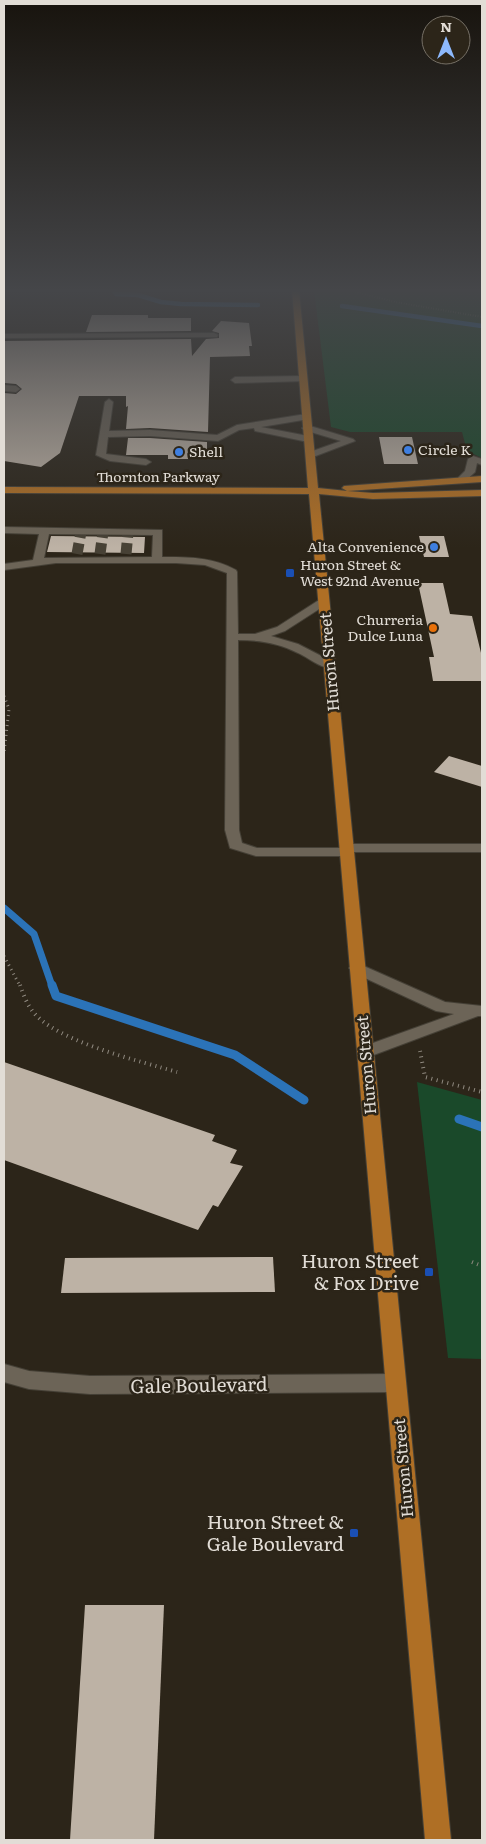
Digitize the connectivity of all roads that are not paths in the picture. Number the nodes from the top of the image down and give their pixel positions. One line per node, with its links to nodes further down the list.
1 (303, 379): 2 (street); 6 (main road, Huron Street)
2 (235, 380)
3 (4, 388): 4 (street)
4 (16, 389)
5 (110, 402): 9 (street)
6 (306, 417): 7 (street); 8 (main road, Huron Street)
7 (237, 428): 9 (street); 10 (street)
8 (307, 428): 10 (main road, Huron Street); 11 (street)
9 (104, 434): 12 (street)
10 (308, 439): 11 (main road, Huron Street)
11 (310, 455): 17 (main road, Huron Street)
12 (146, 462)
13 (482, 462): 15 (street)
14 (482, 479): 15 (main road, Thornton Parkway)
15 (460, 480): 17 (main road, Thornton Parkway)
16 (4, 490): 17 (main road, Thornton Parkway)
17 (313, 491): 18 (main road, Thornton Parkway); 24 (main road, Huron Street)
18 (482, 493)
19 (4, 530): 20 (street)
20 (45, 530): 21 (street); 22 (street)
21 (157, 560): 22 (street); 26 (street)
22 (38, 563): 23 (street)
23 (4, 567)
24 (323, 602): 25 (street); 27 (main road, Huron Street)
25 (259, 636): 26 (street); 27 (street)
26 (232, 637): 29 (street)
27 (329, 665): 29 (main road, Huron Street)
28 (482, 848): 29 (street)
29 (346, 850): 30 (main road, Huron Street)
30 (357, 968): 31 (street); 32 (main road, Huron Street)
31 (479, 1011): 32 (street)
32 (365, 1052): 34 (main road, Huron Street)
33 (4, 1373): 34 (street, Gale Boulevard)
34 (396, 1383): 35 (main road, Huron Street)
35 (438, 1840)

